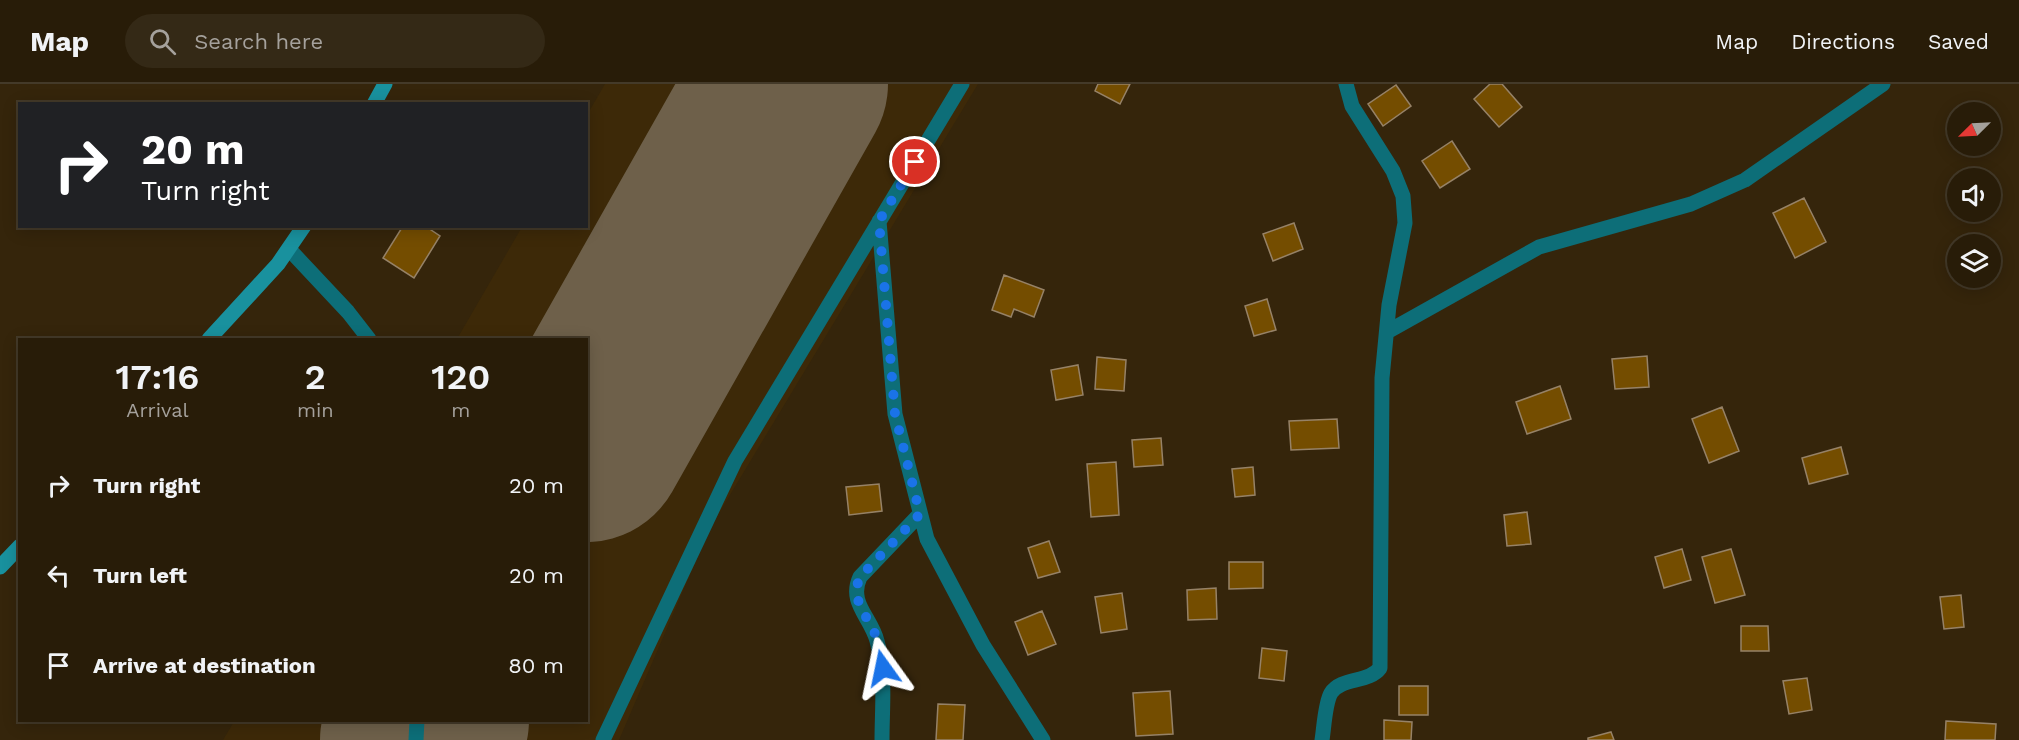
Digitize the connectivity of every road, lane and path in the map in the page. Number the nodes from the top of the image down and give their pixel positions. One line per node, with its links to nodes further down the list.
1 (385, 84): 5 (street)
2 (962, 84): 6 (street)
3 (1346, 84): 9 (street)
4 (1883, 84): 9 (street)
5 (375, 102)
6 (879, 221): 12 (street); 17 (street)
7 (303, 228): 8 (street)
8 (289, 249): 10 (street); 11 (street)
9 (1387, 332): 20 (street)
10 (210, 338)
11 (368, 338)
12 (920, 514): 18 (street); 19 (street)
13 (18, 548): 14 (street)
14 (0, 567)
15 (417, 722): 16 (street)
16 (416, 740)
17 (603, 740)
18 (882, 740)
19 (1042, 740)
20 (1322, 740)

